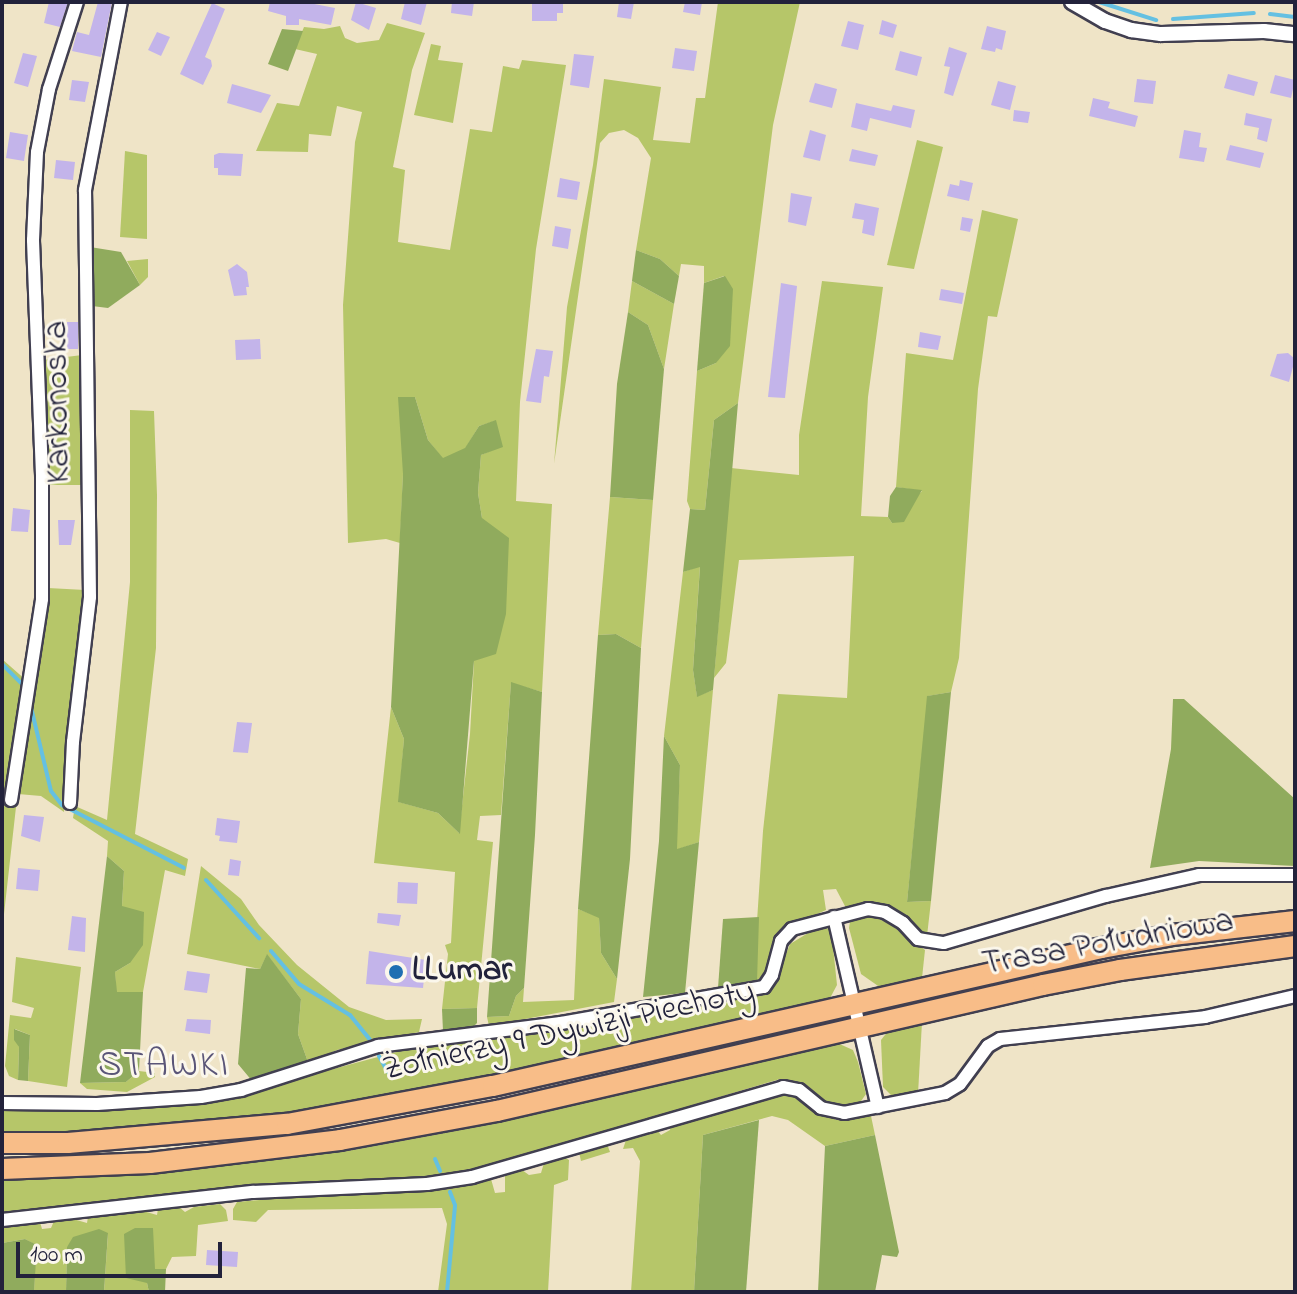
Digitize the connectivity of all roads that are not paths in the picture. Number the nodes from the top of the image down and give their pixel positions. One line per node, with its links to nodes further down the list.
1 (77, 2): 5 (street, Karkonoska)
2 (121, 2): 6 (street, Karkonoska)
3 (1072, 2): 4 (street)
4 (1295, 34)
5 (11, 800)
6 (70, 803)
7 (1295, 875): 8 (street)
8 (834, 917): 13 (street); 16 (street)
9 (1295, 921): 10 (highway, Trasa Południowa)
10 (1144, 940): 13 (highway, Żołnierzy 9 Dywizji Piechoty)
11 (1295, 946): 14 (highway, Trasa Południowa)
12 (1295, 996): 17 (street)
13 (855, 1002): 15 (street); 18 (highway, Żołnierzy 9 Dywizji Piechoty)
14 (933, 1008): 15 (highway, Żołnierzy 9 Dywizji Piechoty)
15 (862, 1025): 17 (street); 19 (highway, Żołnierzy 9 Dywizji Piechoty)
16 (2, 1103)
17 (878, 1107): 20 (street)
18 (2, 1143)
19 (2, 1169)
20 (2, 1220)

